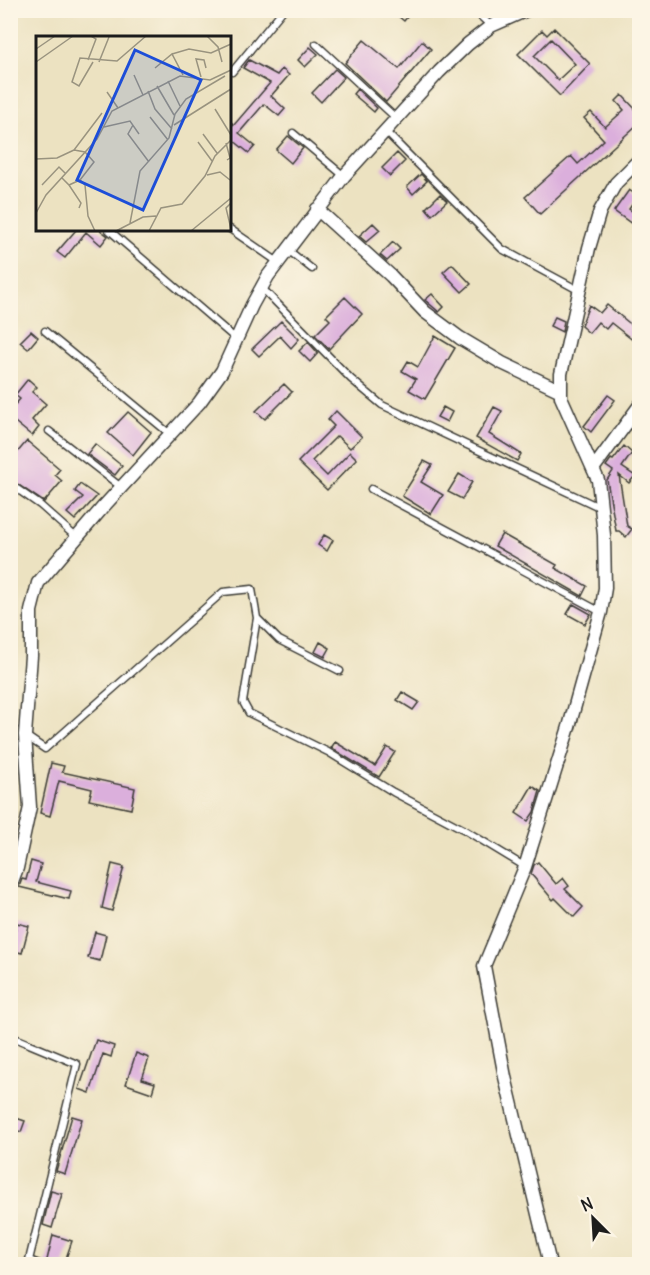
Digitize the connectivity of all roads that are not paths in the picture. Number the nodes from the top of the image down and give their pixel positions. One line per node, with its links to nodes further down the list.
1 (283, 10): 6 (lane)
2 (474, 10): 4 (lane)
3 (527, 10): 4 (street)
4 (491, 26): 7 (street)
5 (316, 44): 7 (lane)
6 (232, 72)
7 (398, 119): 8 (street)
8 (386, 132): 11 (street); 19 (lane)
9 (293, 133): 11 (lane)
10 (639, 159): 19 (street)
11 (344, 176): 12 (street)
12 (317, 209): 15 (street); 22 (street)
13 (231, 230): 16 (lane)
14 (110, 231): 21 (lane)
15 (288, 250): 16 (street); 17 (lane)
16 (278, 262): 18 (street)
17 (312, 270)
18 (262, 287): 21 (street); 30 (lane)
19 (581, 292): 22 (street)
20 (45, 331): 25 (lane)
21 (237, 340): 25 (street)
22 (561, 391): 26 (street)
23 (639, 405): 26 (street)
24 (49, 431): 28 (lane)
25 (170, 434): 28 (street)
26 (593, 470): 30 (street)
27 (10, 484): 31 (lane)
28 (122, 488): 31 (street)
29 (371, 489): 32 (lane)
30 (601, 508): 32 (street)
31 (76, 538): 35 (street)
32 (601, 612): 36 (street)
33 (257, 618): 34 (lane); 35 (lane); 36 (lane)
34 (340, 671)
35 (25, 735): 37 (street)
36 (525, 867): 41 (street)
37 (10, 887)
38 (10, 1036): 39 (lane)
39 (28, 1262): 40 (lane)
40 (39, 1264)
41 (550, 1264)

